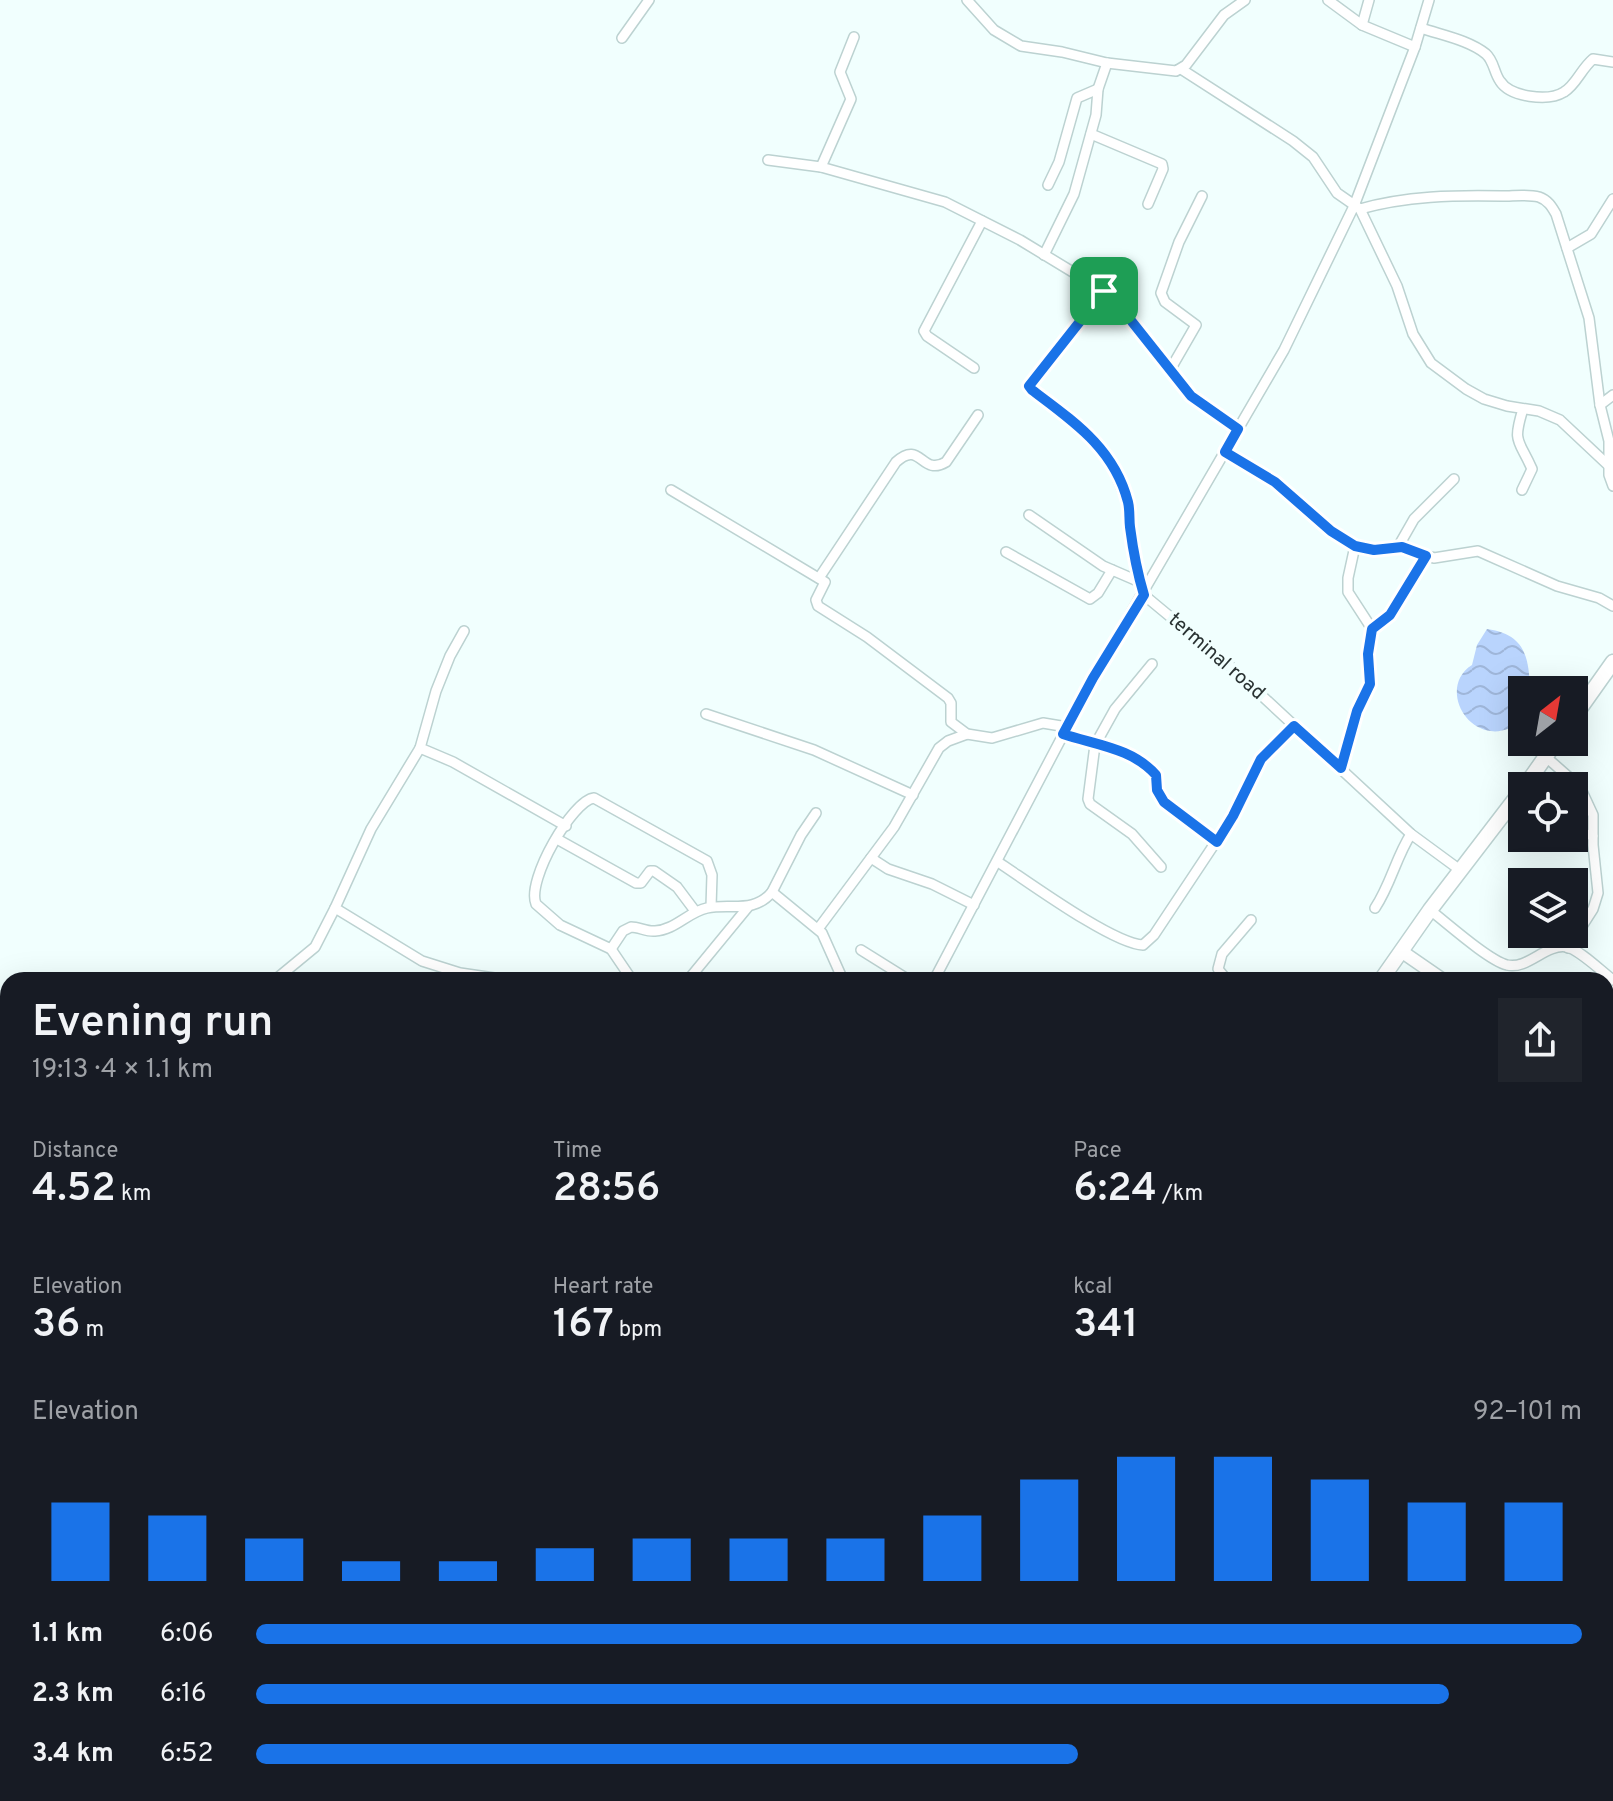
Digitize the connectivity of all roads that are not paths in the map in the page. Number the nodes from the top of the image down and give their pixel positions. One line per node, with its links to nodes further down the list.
1 (649, 0): 10 (street)
2 (967, 0): 13 (street)
3 (1245, 0): 14 (street)
4 (1328, 0): 7 (street)
5 (1369, 0): 7 (street)
6 (1429, 0): 8 (street)
7 (1362, 25): 11 (street)
8 (1421, 28): 11 (street); 12 (street)
9 (854, 37): 18 (street)
10 (622, 38)
11 (1415, 47): 23 (street)
12 (1613, 62)
13 (1107, 63): 14 (street); 15 (street)
14 (1181, 69): 23 (street)
15 (1098, 89): 16 (street); 19 (street)
16 (1091, 134): 22 (street); 26 (street)
17 (768, 160): 18 (street)
18 (821, 167): 24 (street)
19 (1048, 185)
20 (1202, 196): 29 (street)
21 (1613, 199): 25 (street)
22 (1148, 204)
23 (1357, 207): 25 (street); 32 (street); 34 (street)
24 (982, 221): 26 (street); 28 (street)
25 (1567, 248): 31 (street)
26 (1044, 255): 27 (street)
27 (1104, 291): 29 (street); 48 (street)
28 (974, 368)
29 (1170, 370): 34 (street)
30 (1613, 395): 31 (street)
31 (1600, 405): 36 (street)
32 (1523, 409): 36 (street); 40 (street)
33 (978, 415): 47 (street)
34 (1238, 429): 35 (street)
35 (1225, 452): 42 (street); 49 (street)
36 (1609, 466): 38 (street)
37 (1454, 479): 43 (street)
38 (1613, 486)
39 (671, 490): 47 (street)
40 (1522, 490)
41 (1029, 515): 46 (street)
42 (1355, 546): 43 (street); 51 (street)
43 (1398, 547): 45 (street)
44 (1006, 552): 46 (street)
45 (1426, 556): 50 (street); 51 (street)
46 (1112, 570): 48 (street)
47 (819, 578): 59 (street)
48 (1140, 582): 49 (street)
49 (1144, 595): 57 (street, terminal road); 58 (street)
50 (1613, 606)
51 (1372, 629): 63 (street)
52 (464, 631): 61 (street)
53 (1152, 664): 60 (street)
54 (1611, 668): 55 (main road)
55 (1588, 698)
56 (706, 714): 65 (street)
57 (1294, 726): 63 (street, terminal road); 73 (street)
58 (1065, 731): 59 (street); 60 (street); 75 (street)
59 (967, 734): 65 (street)
60 (1095, 745): 73 (street); 76 (street)
61 (420, 748): 68 (street); 82 (street)
62 (1546, 757): 64 (main road); 71 (street)
63 (1341, 768): 69 (street, terminal road)
64 (1536, 772)
65 (913, 795): 74 (street)
66 (1508, 811): 77 (main road)
67 (816, 813): 78 (street)
68 (566, 826): 72 (street); 80 (street)
69 (1411, 834): 77 (street, terminal road); 83 (street)
70 (1588, 834): 71 (street)
71 (1593, 836): 86 (street)
72 (557, 839): 85 (street); 91 (street)
73 (1217, 842): 75 (street)
74 (871, 858): 79 (street); 88 (street)
75 (998, 862): 79 (street)
76 (1161, 867)
77 (1460, 870): 84 (main road)
78 (772, 892): 81 (street); 88 (street)
79 (974, 905): 100 (street)
80 (711, 907): 81 (street); 85 (street)
81 (748, 907): 97 (street)
82 (335, 908): 94 (street); 95 (street)
83 (1375, 908)
84 (1430, 910): 89 (street); 93 (main road)
85 (695, 911): 91 (street)
86 (1588, 917)
87 (1251, 920): 101 (street)
88 (818, 929): 98 (street)
89 (1557, 948)
90 (1568, 948): 104 (street)
91 (611, 949): 96 (street)
92 (861, 950): 99 (street)
93 (1401, 951): 102 (main road); 103 (street)
94 (285, 972)
95 (457, 972)
96 (627, 972)
97 (695, 972)
98 (839, 972)
99 (896, 972)
100 (938, 972)
101 (1220, 972)
102 (1387, 972)
103 (1431, 972)
104 (1602, 972)

